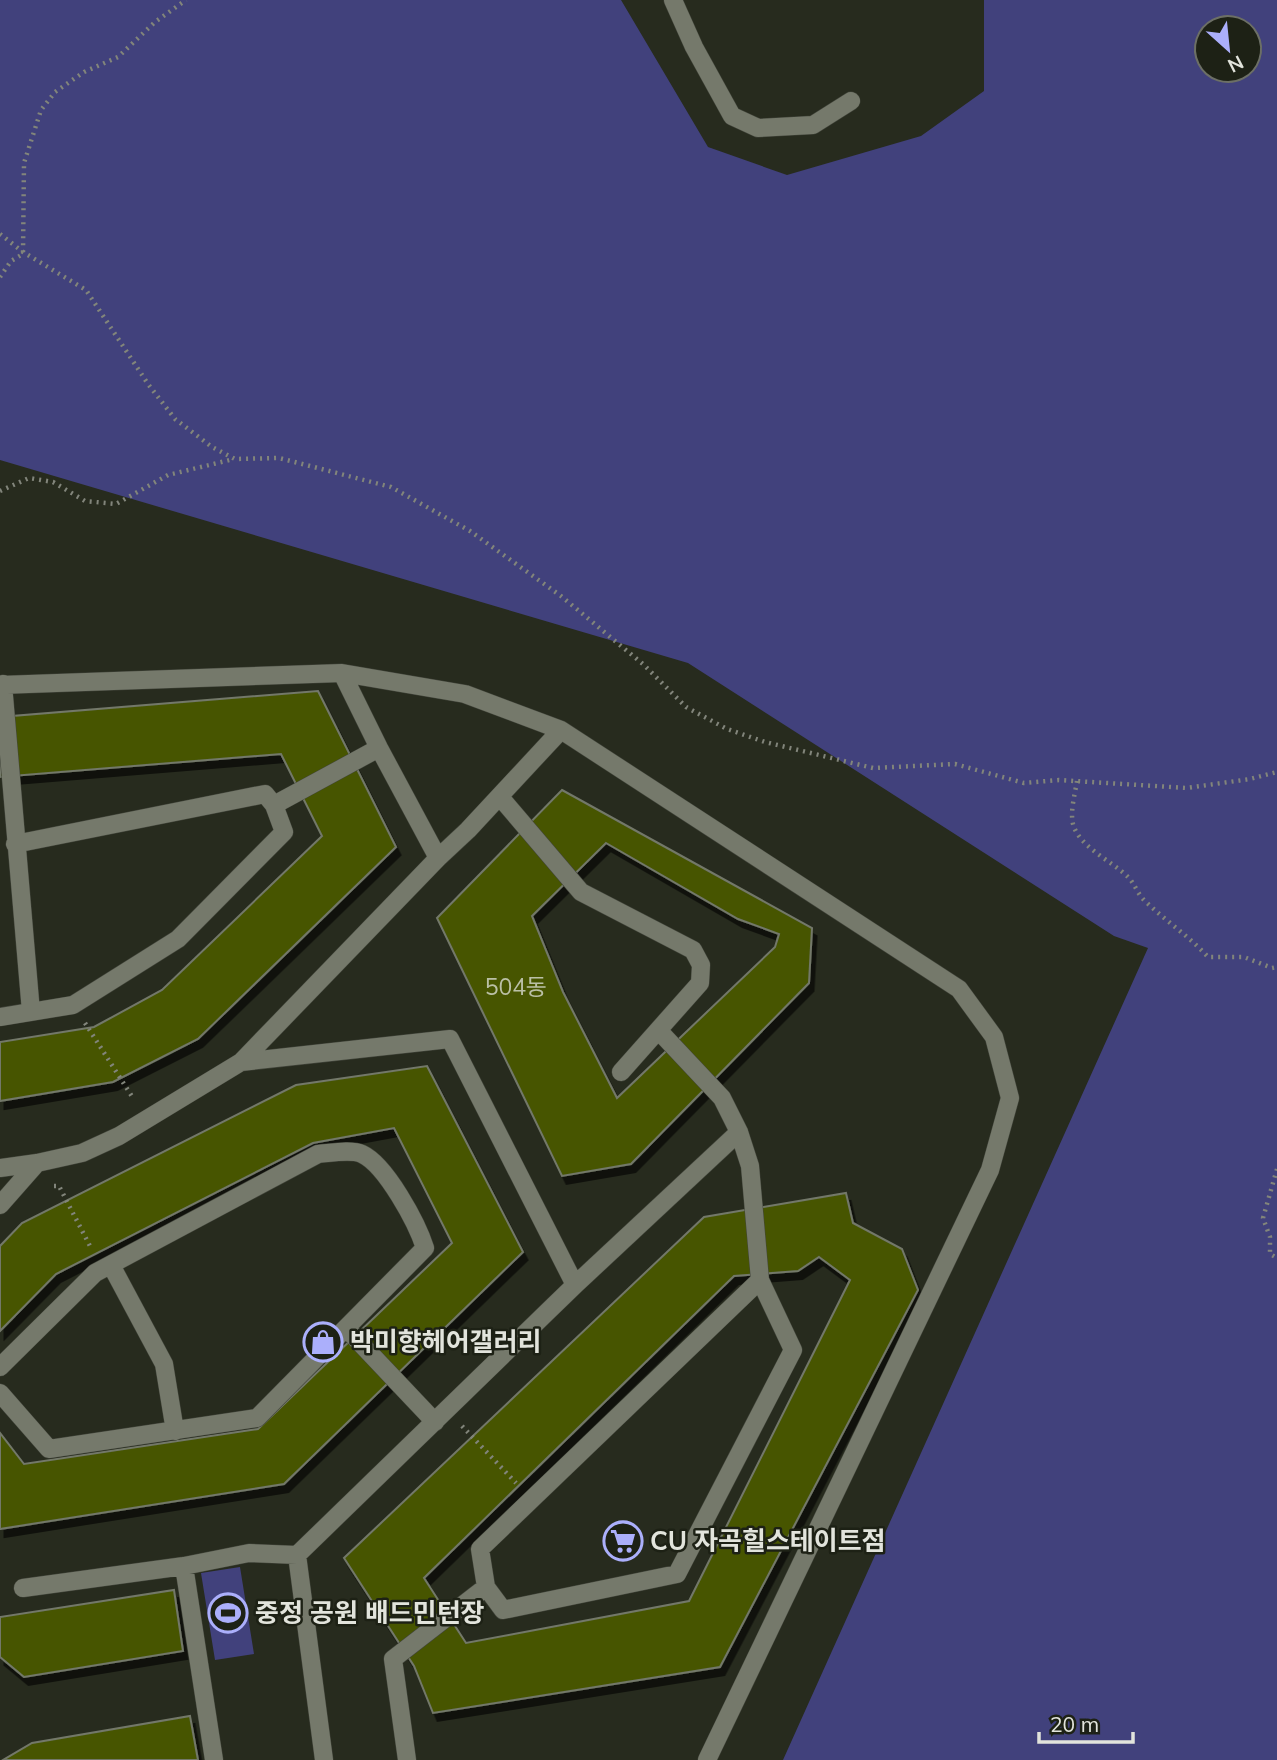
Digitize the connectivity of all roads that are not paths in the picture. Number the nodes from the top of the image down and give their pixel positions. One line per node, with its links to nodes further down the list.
1 (673, 0): 2 (lane)
2 (852, 101)
3 (342, 673): 4 (lane); 5 (lane); 6 (lane)
4 (1, 685): 9 (lane)
5 (561, 730): 7 (lane); 35 (lane)
6 (379, 748): 8 (lane); 10 (lane)
7 (500, 797): 10 (lane); 13 (lane)
8 (274, 805): 9 (lane); 11 (lane)
9 (15, 844): 11 (lane)
10 (438, 858): 14 (lane)
11 (31, 1012): 12 (lane)
12 (0, 1017)
13 (659, 1031): 15 (lane); 16 (lane)
14 (241, 1062): 17 (lane); 22 (lane)
15 (621, 1072)
16 (739, 1132): 21 (lane); 22 (lane)
17 (37, 1163): 18 (lane); 19 (lane)
18 (0, 1168)
19 (0, 1205)
20 (111, 1265): 23 (lane); 24 (lane); 27 (lane)
21 (760, 1280): 30 (lane); 30 (lane)
22 (575, 1285): 26 (lane)
23 (348, 1329): 26 (lane); 27 (lane)
24 (0, 1367)
25 (0, 1393): 27 (lane)
26 (435, 1422): 28 (lane)
27 (175, 1431)
28 (298, 1555): 29 (lane); 33 (lane)
29 (184, 1566): 31 (lane); 32 (lane)
30 (486, 1587): 34 (lane)
31 (23, 1588)
32 (214, 1760)
33 (324, 1760)
34 (407, 1760)
35 (707, 1760)

